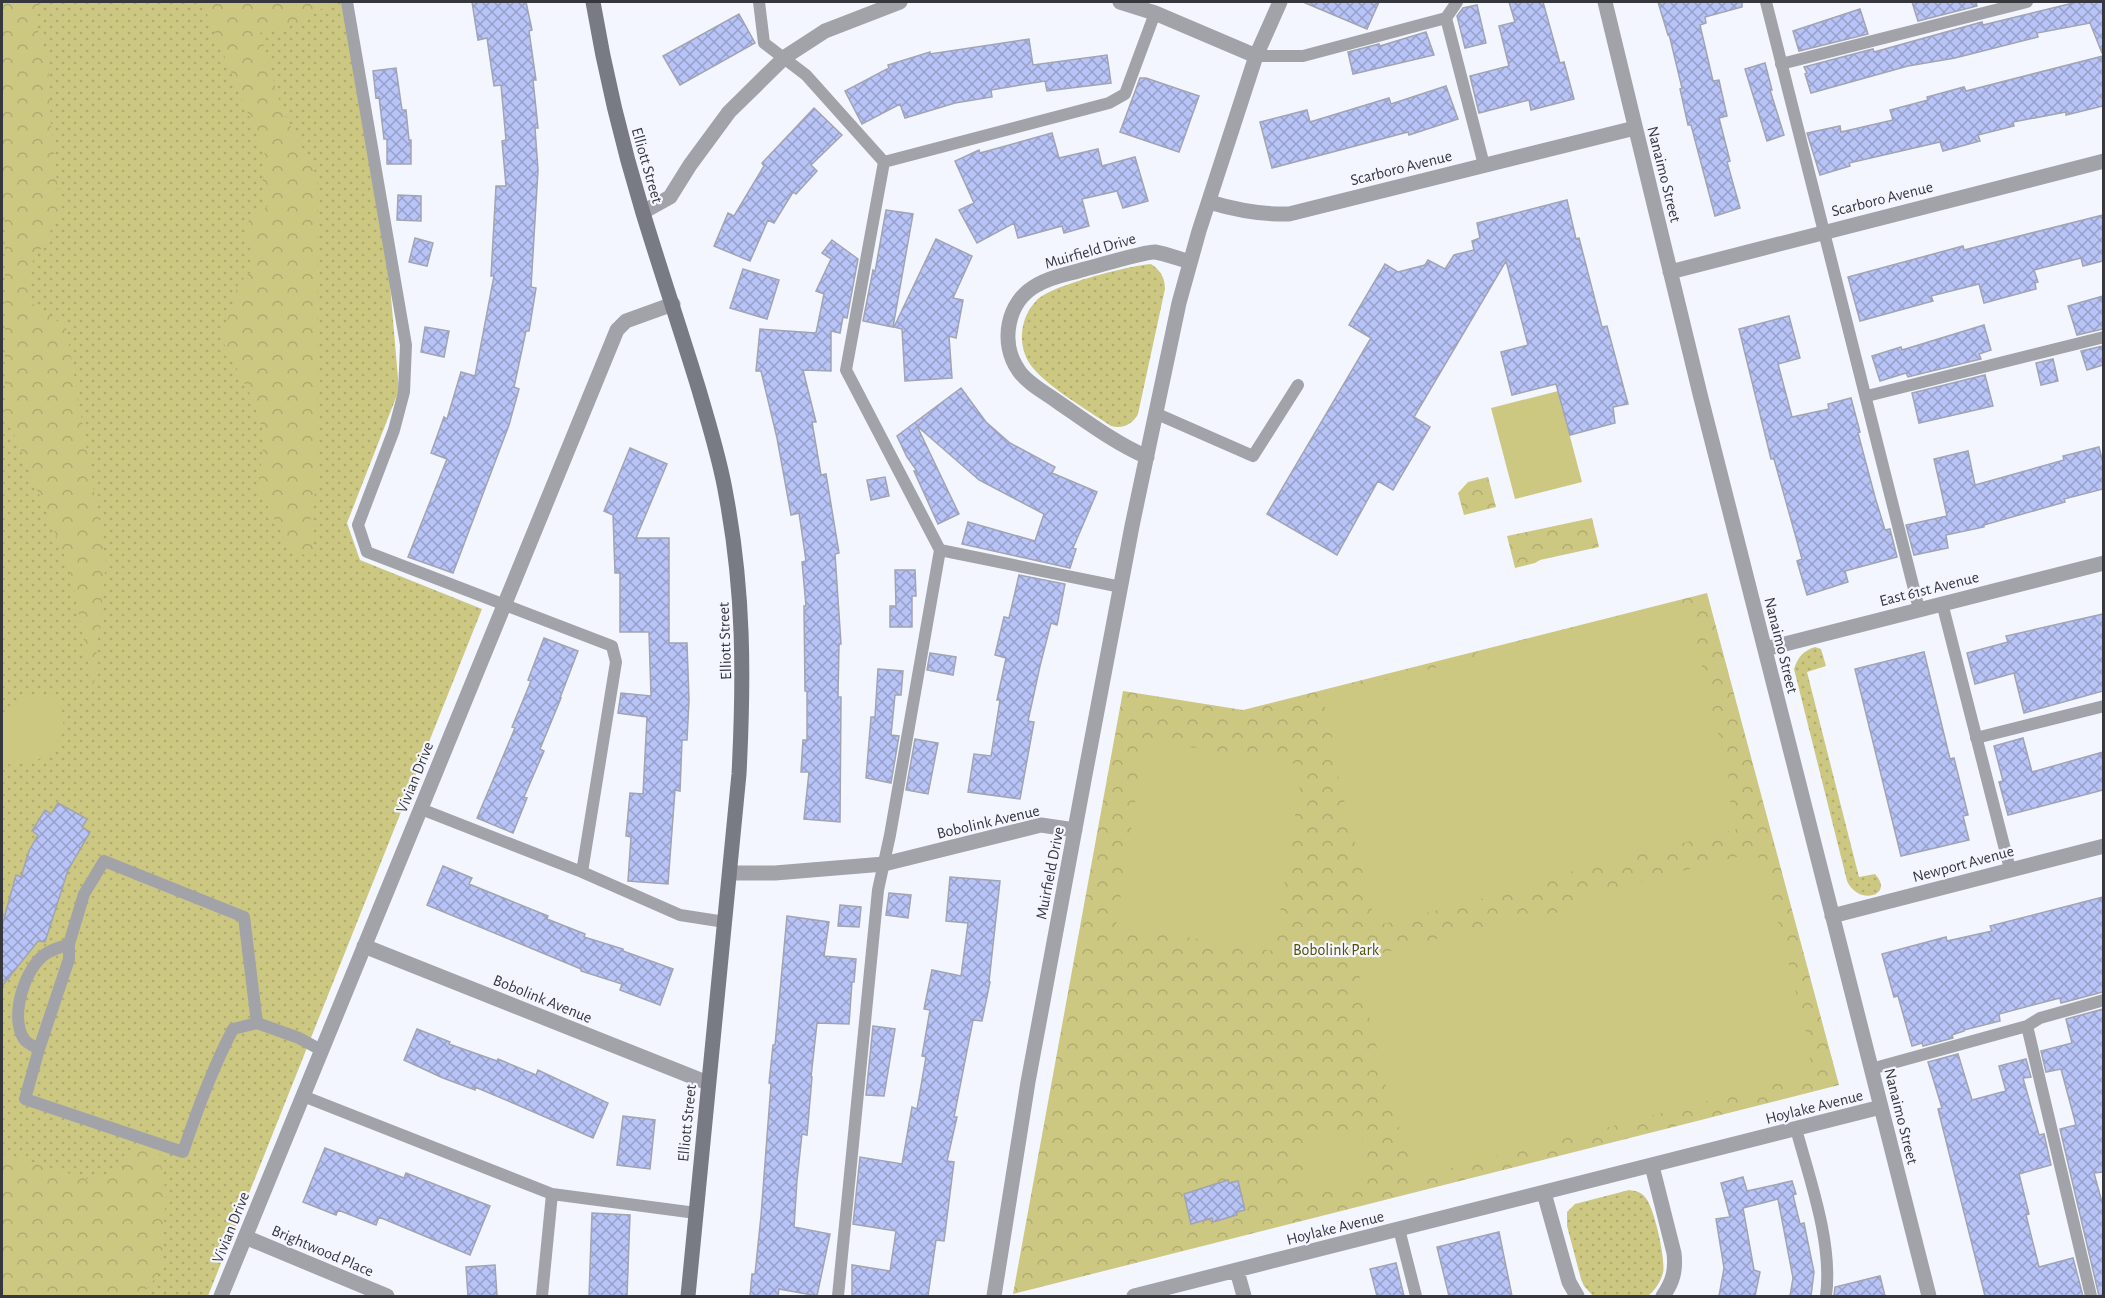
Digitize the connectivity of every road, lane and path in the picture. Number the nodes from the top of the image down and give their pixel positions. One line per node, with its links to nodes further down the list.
1 (347, 2): 35 (lane)
2 (593, 2): 21 (street, Elliott Street)
3 (759, 2): 14 (lane)
4 (900, 2): 14 (street)
5 (1120, 2): 11 (street)
6 (1280, 2): 13 (street, Muirfield Drive)
7 (1457, 2): 12 (lane)
8 (1605, 2): 16 (street, Nanaimo Street)
9 (1766, 2): 15 (lane)
10 (2027, 2): 15 (lane)
11 (1155, 13): 13 (street); 18 (lane)
12 (1446, 18): 13 (lane); 19 (lane)
13 (1256, 56): 20 (street, Muirfield Drive)
14 (785, 57): 18 (lane); 21 (street)
15 (1781, 64): 22 (lane)
16 (1635, 128): 19 (street, Scarboro Avenue); 24 (street, Nanaimo Street)
17 (2103, 161): 22 (street, Scarboro Avenue)
18 (884, 162): 31 (lane)
19 (1484, 165): 20 (street, Scarboro Avenue)
20 (1209, 202): 23 (street, Muirfield Drive)
21 (643, 212): 25 (street, Elliott Street)
22 (1824, 231): 24 (street, Scarboro Avenue); 28 (lane)
23 (1190, 262): 29 (street, Muirfield Drive); 30 (street, Muirfield Drive)
24 (1670, 272): 37 (street, Nanaimo Street)
25 (673, 304): 35 (street, Vivian Drive); 46 (street, Elliott Street)
26 (2103, 337): 28 (lane)
27 (1298, 385): 29 (lane)
28 (1867, 396): 36 (lane)
29 (1155, 413): 30 (street, Muirfield Drive)
30 (1147, 457): 33 (street, Muirfield Drive)
31 (940, 550): 33 (lane); 43 (lane)
32 (2103, 563): 34 (street, East 61st Avenue)
33 (1121, 586): 41 (street, Muirfield Drive)
34 (1942, 603): 36 (street, East 61st Avenue); 39 (lane)
35 (503, 606): 40 (street, Vivian Drive); 45 (lane)
36 (1919, 609): 37 (street, East 61st Avenue)
37 (1765, 649): 47 (street, Nanaimo Street)
38 (2103, 706): 39 (lane)
39 (1976, 738): 44 (lane)
40 (422, 809): 45 (lane); 50 (street, Vivian Drive)
41 (1075, 830): 43 (street, Bobolink Avenue); 73 (street, Muirfield Drive)
42 (2103, 846): 44 (street, Newport Avenue)
43 (884, 864): 46 (street, Bobolink Avenue); 72 (lane)
44 (2010, 868): 47 (street, Newport Avenue)
45 (582, 872): 48 (lane)
46 (730, 873): 48 (street, Elliott Street)
47 (1832, 916): 56 (street, Nanaimo Street)
48 (725, 922): 57 (street, Elliott Street)
49 (69, 944): 52 (lane); 54 (lane); 54 (lane)
50 (364, 946): 55 (street, Vivian Drive); 57 (street, Bobolink Avenue)
51 (2103, 1000): 53 (lane)
52 (257, 1023): 54 (lane); 55 (lane)
53 (2026, 1026): 56 (lane); 81 (lane)
54 (39, 1049)
55 (321, 1050): 58 (street, Vivian Drive)
56 (1871, 1069): 59 (street, Nanaimo Street)
57 (708, 1083): 64 (street, Elliott Street)
58 (303, 1096): 63 (lane); 66 (street, Vivian Drive)
59 (1881, 1107): 60 (street, Hoylake Avenue); 80 (street, Nanaimo Street)
60 (1796, 1129): 61 (street, Hoylake Avenue); 79 (lane)
61 (1652, 1166): 62 (street, Hoylake Avenue); 78 (street)
62 (1544, 1193): 65 (street, Hoylake Avenue); 77 (street)
63 (552, 1194): 64 (lane); 70 (lane)
64 (696, 1213): 71 (street, Elliott Street)
65 (1400, 1229): 67 (street, Hoylake Avenue); 76 (lane)
66 (245, 1237): 68 (street, Vivian Drive); 69 (street, Brightwood Place)
67 (1237, 1271): 74 (street, Hoylake Avenue); 75 (street)
68 (221, 1296)
69 (387, 1296)
70 (542, 1296)
71 (688, 1296)
72 (838, 1296)
73 (994, 1296)
74 (1134, 1296)
75 (1244, 1296)
76 (1416, 1296)
77 (1577, 1296)
78 (1663, 1296)
79 (1826, 1296)
80 (1929, 1296)
81 (2091, 1296)

